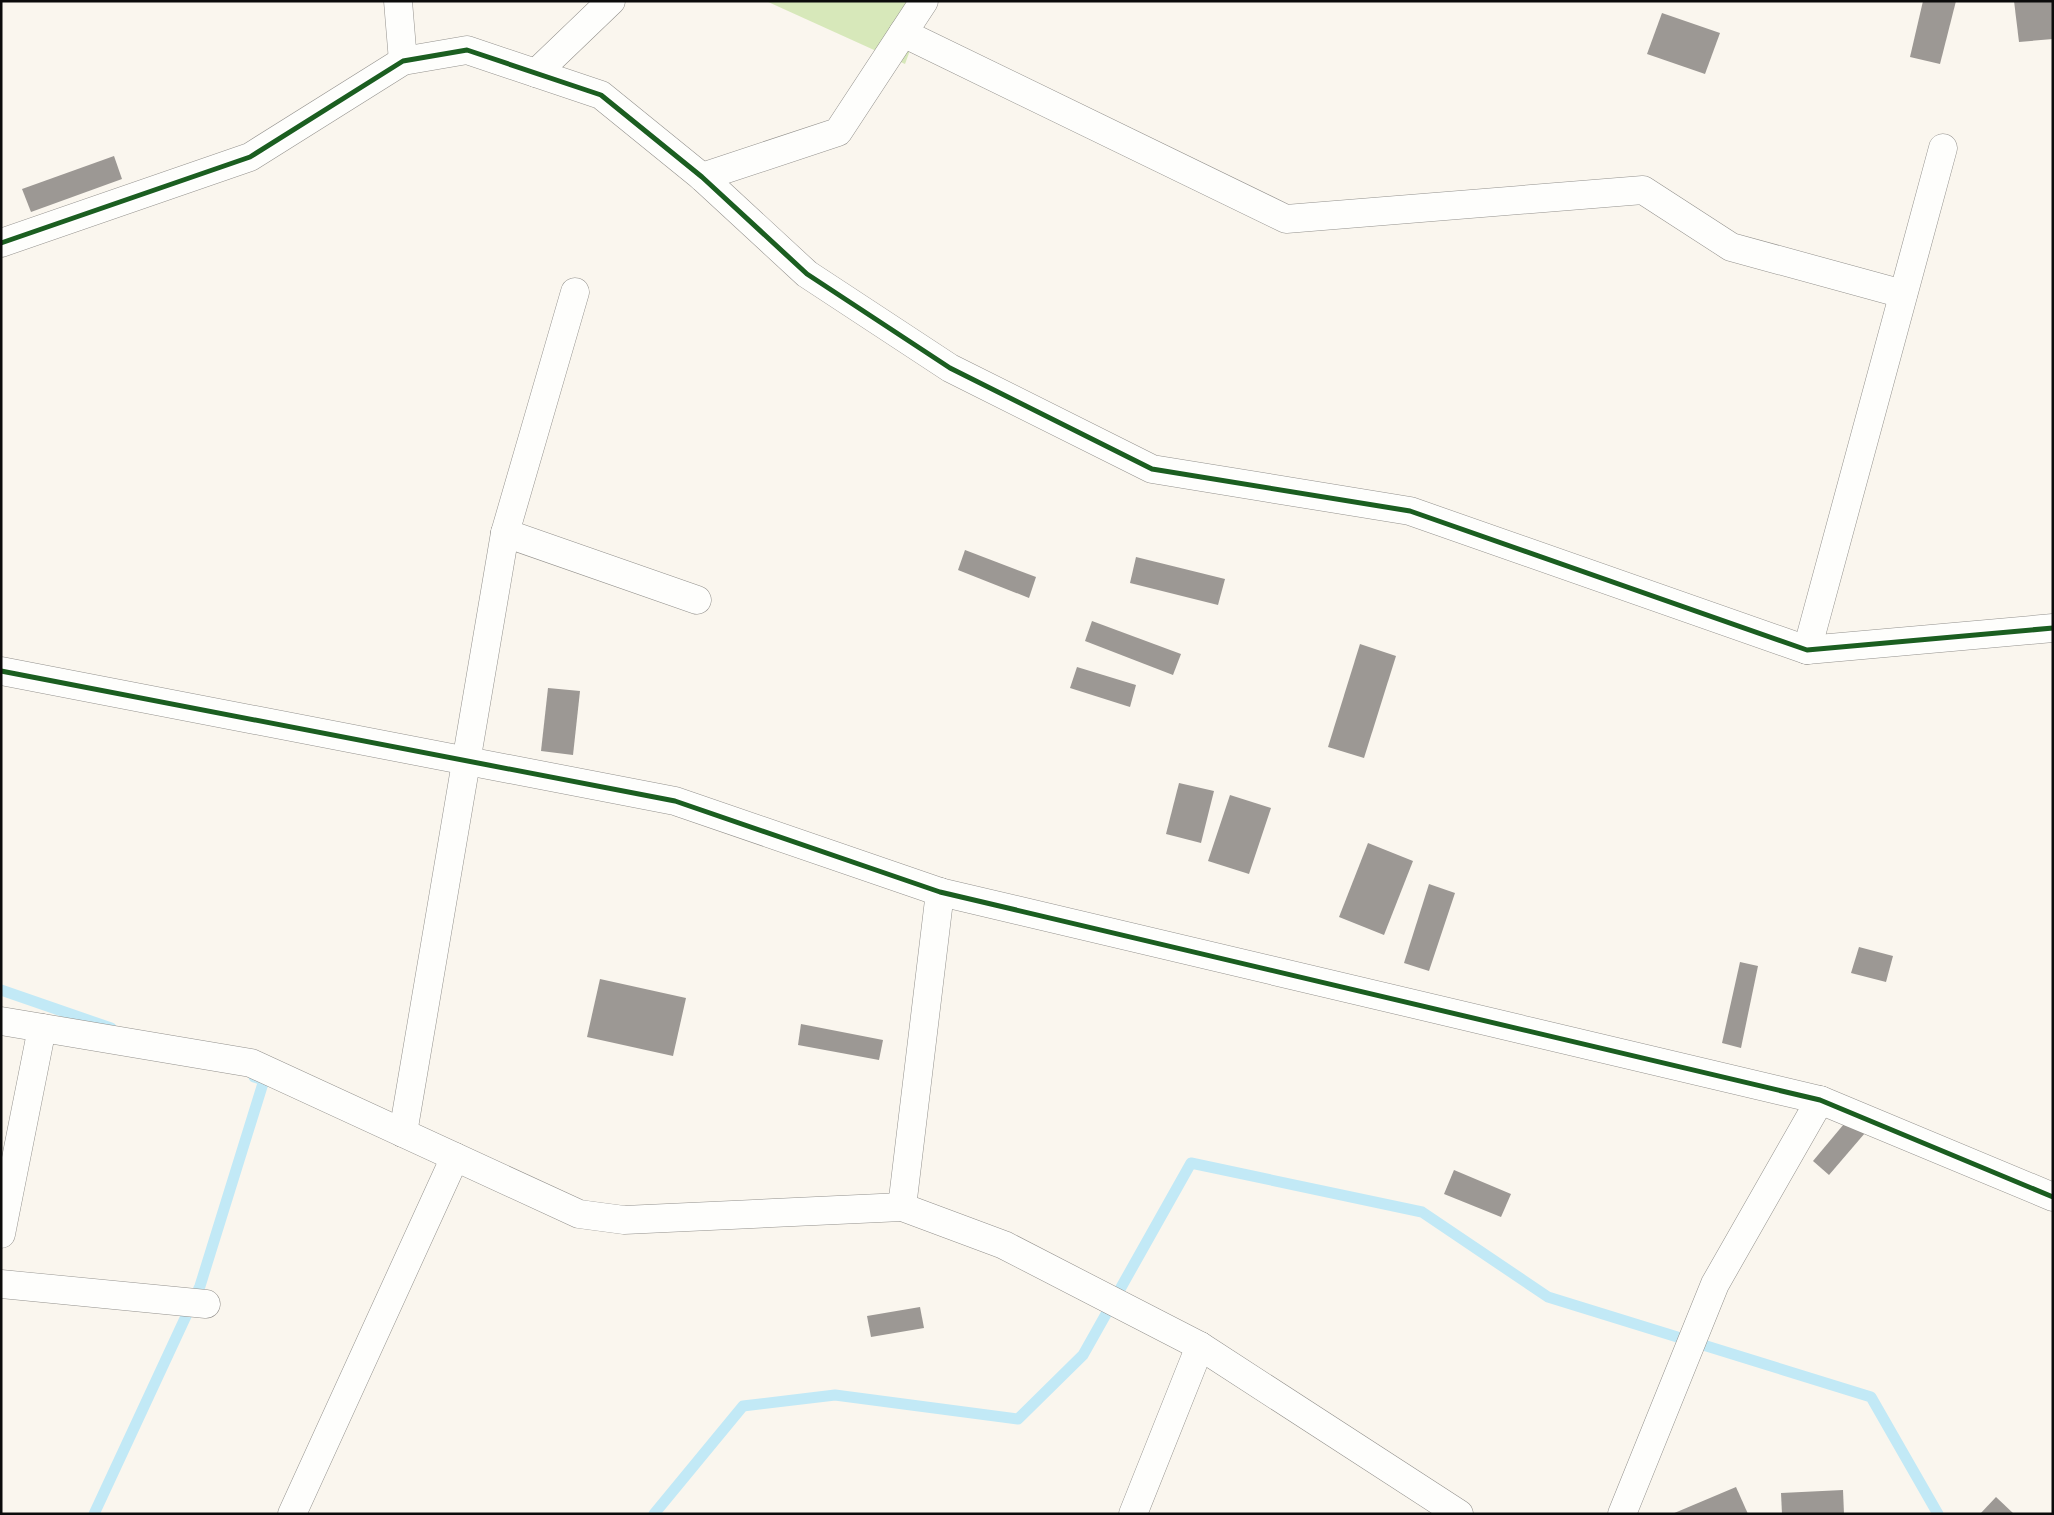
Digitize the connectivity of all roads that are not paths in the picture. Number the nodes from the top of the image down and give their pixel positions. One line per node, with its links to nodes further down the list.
1 (398, 1): 5 (street)
2 (611, 1): 6 (street)
3 (924, 1): 4 (street)
4 (903, 33): 8 (street); 11 (street)
5 (403, 61): 6 (street); 9 (street)
6 (536, 73): 8 (street)
7 (1943, 148): 11 (street)
8 (702, 177): 15 (street)
9 (1, 243)
10 (575, 292): 12 (street)
11 (1903, 294): 15 (street)
12 (505, 533): 13 (street); 17 (street)
13 (697, 600)
14 (2053, 628): 15 (street)
15 (1807, 650)
16 (1, 671): 17 (street)
17 (466, 760): 18 (street); 22 (street)
18 (940, 892): 21 (street); 25 (street)
19 (1, 1021): 20 (street)
20 (42, 1028): 22 (street); 26 (street)
21 (1820, 1100): 24 (street); 34 (street)
22 (403, 1133): 23 (street)
23 (455, 1157): 25 (street); 31 (street)
24 (2053, 1197)
25 (902, 1207): 29 (street)
26 (1, 1234)
27 (1, 1284): 28 (street)
28 (206, 1304)
29 (1200, 1346): 30 (street); 32 (street)
30 (1423, 1504): 33 (street)
31 (292, 1514)
32 (1133, 1514)
33 (1460, 1514)
34 (1622, 1514)

